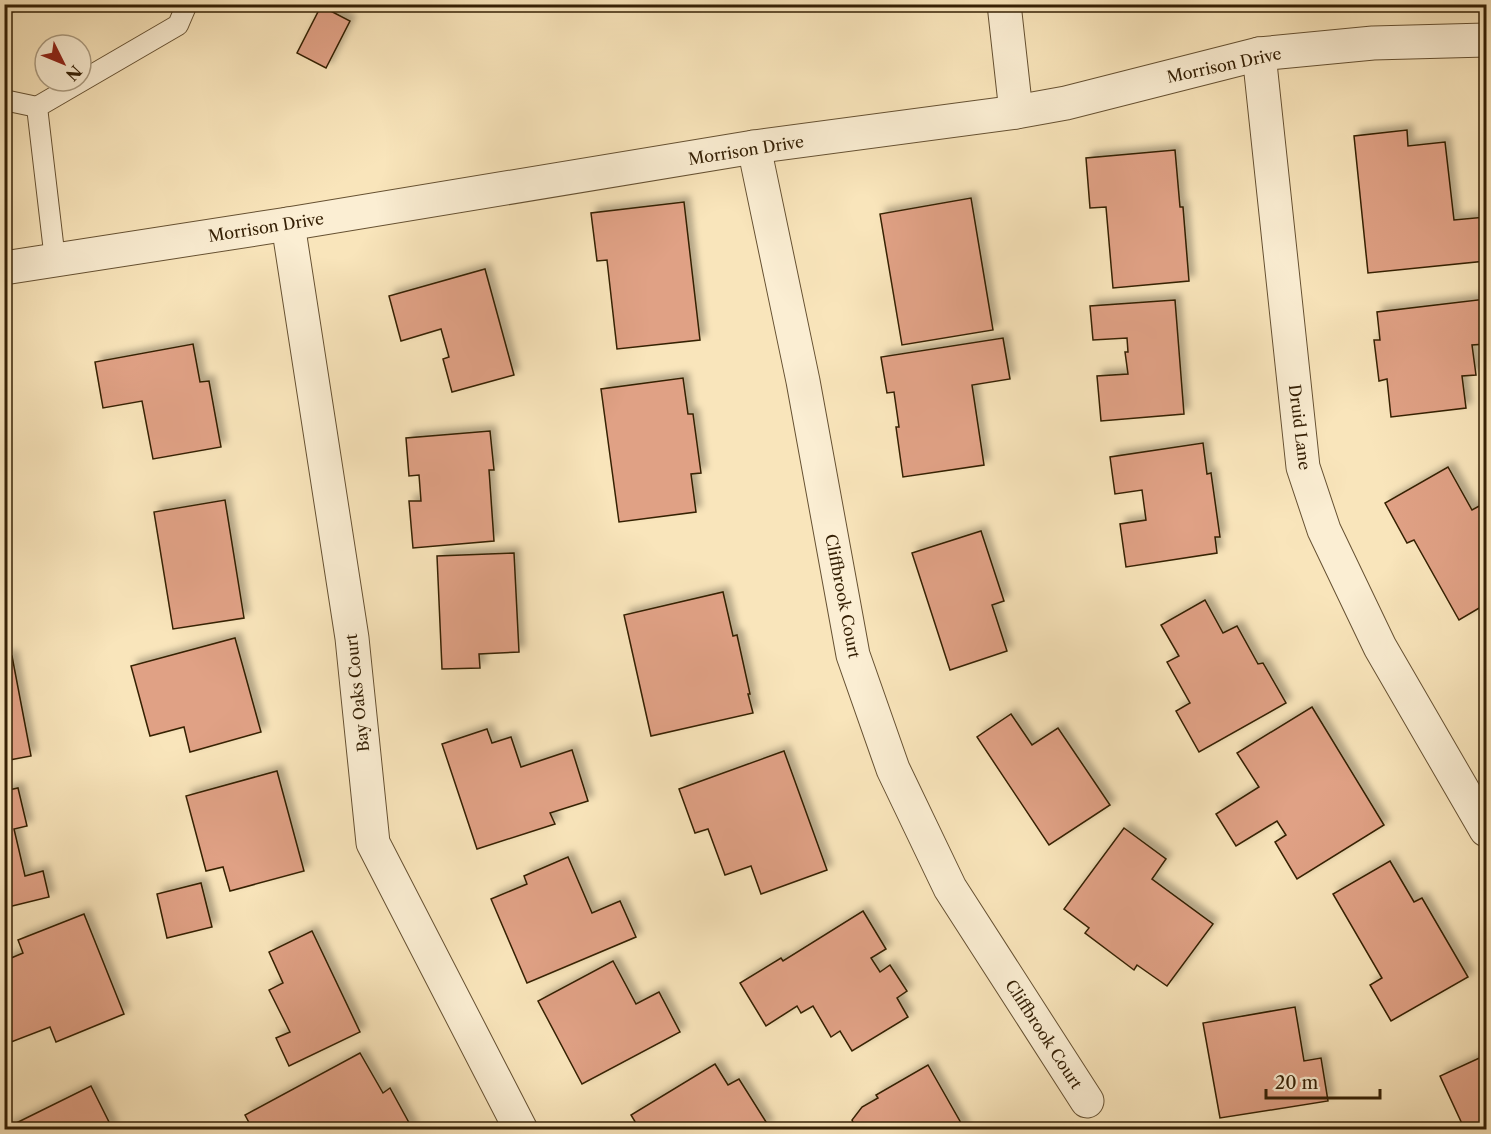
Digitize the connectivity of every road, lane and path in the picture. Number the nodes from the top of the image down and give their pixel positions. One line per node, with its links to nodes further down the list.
1 (187, 4): 6 (lane)
2 (1004, 4): 7 (street)
3 (1486, 40): 4 (street, Morrison Drive)
4 (1259, 54): 7 (street, Morrison Drive); 12 (street, Druid Lane)
5 (4, 100): 6 (lane)
6 (37, 106): 10 (lane)
7 (1016, 112): 8 (street, Morrison Drive)
8 (754, 147): 9 (street, Morrison Drive); 13 (street, Cliffbrook Court)
9 (288, 224): 10 (street, Morrison Drive); 14 (street, Bay Oaks Court)
10 (54, 260): 11 (street, Morrison Drive)
11 (4, 267)
12 (1486, 830)
13 (1087, 1101)
14 (521, 1130)

